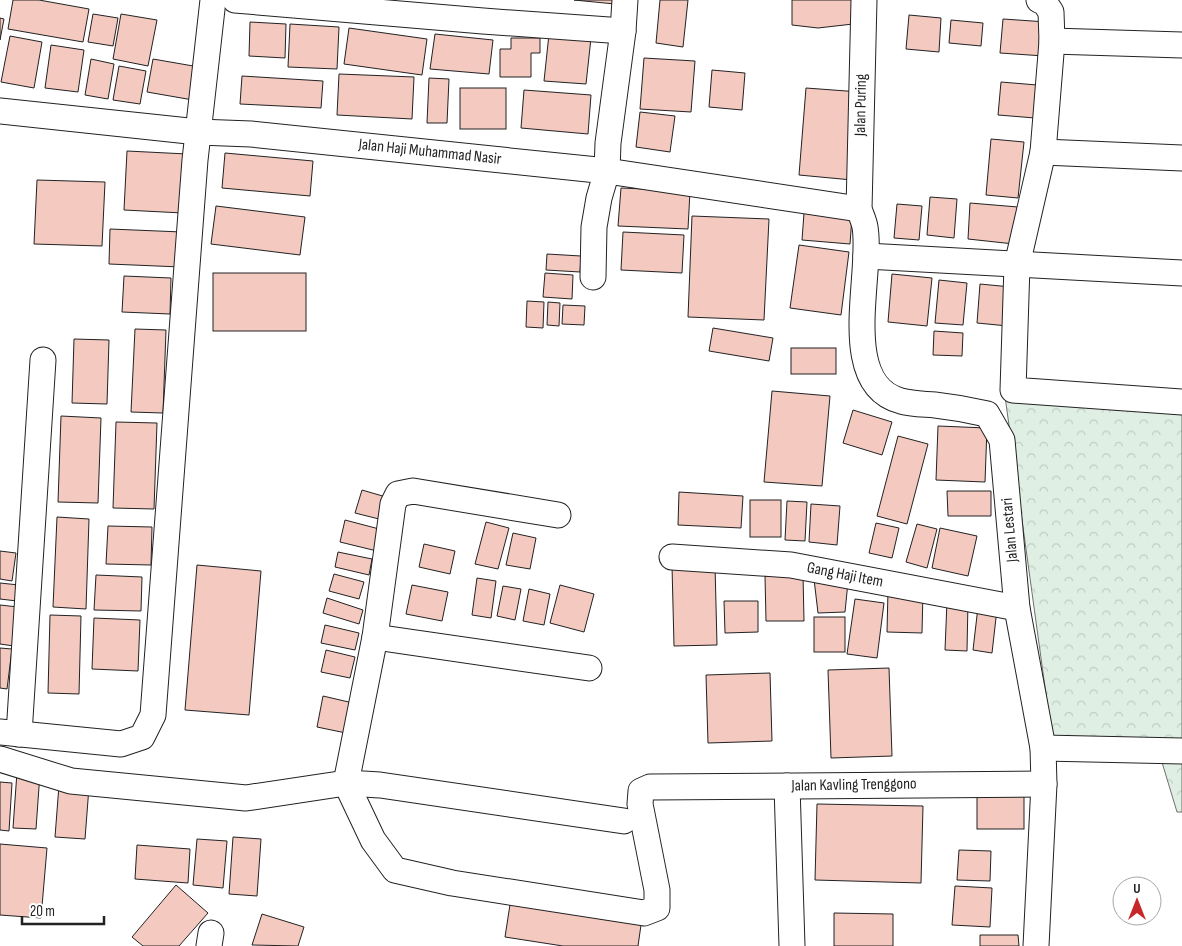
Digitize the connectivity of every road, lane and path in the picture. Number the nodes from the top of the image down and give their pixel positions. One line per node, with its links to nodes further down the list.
1 (214, 0): 12 (street)
2 (234, 0): 6 (street)
3 (625, 0): 8 (street)
4 (864, 0): 16 (street, Jalan Puring)
5 (1039, 0): 9 (street)
6 (356, 5): 7 (street)
7 (484, 11): 8 (street)
8 (623, 31): 15 (street)
9 (1052, 41): 10 (street); 13 (street)
10 (1182, 46)
11 (0, 110): 12 (street, Jalan Haji Muhammad Nasir)
12 (198, 132): 15 (street, Jalan Haji Muhammad Nasir); 28 (street)
13 (1043, 152): 14 (street); 18 (street)
14 (1182, 158)
15 (607, 170): 16 (street, Jalan Haji Muhammad Nasir); 20 (street)
16 (859, 209): 17 (street, Jalan Lestari)
17 (866, 256): 18 (street); 25 (street, Jalan Lestari)
18 (1017, 265): 19 (street); 22 (street)
19 (1182, 272)
20 (593, 277)
21 (43, 360): 28 (street)
22 (1182, 402)
23 (558, 515): 26 (street)
24 (672, 557): 25 (street, Gang Haji Item)
25 (1017, 608): 29 (street, Jalan Lestari)
26 (375, 637): 27 (street); 32 (street)
27 (589, 668)
28 (10, 733)
29 (1043, 748): 30 (street); 33 (street, Jalan Lestari)
30 (1182, 751)
31 (0, 759): 32 (street)
32 (346, 783): 34 (street, Jalan Kavling Trenggono); 35 (street)
33 (1044, 784): 34 (street, Jalan Kavling Trenggono); 37 (street, Jalan Lestari)
34 (787, 786): 36 (street)
35 (624, 821)
36 (792, 946)
37 (1036, 946)

